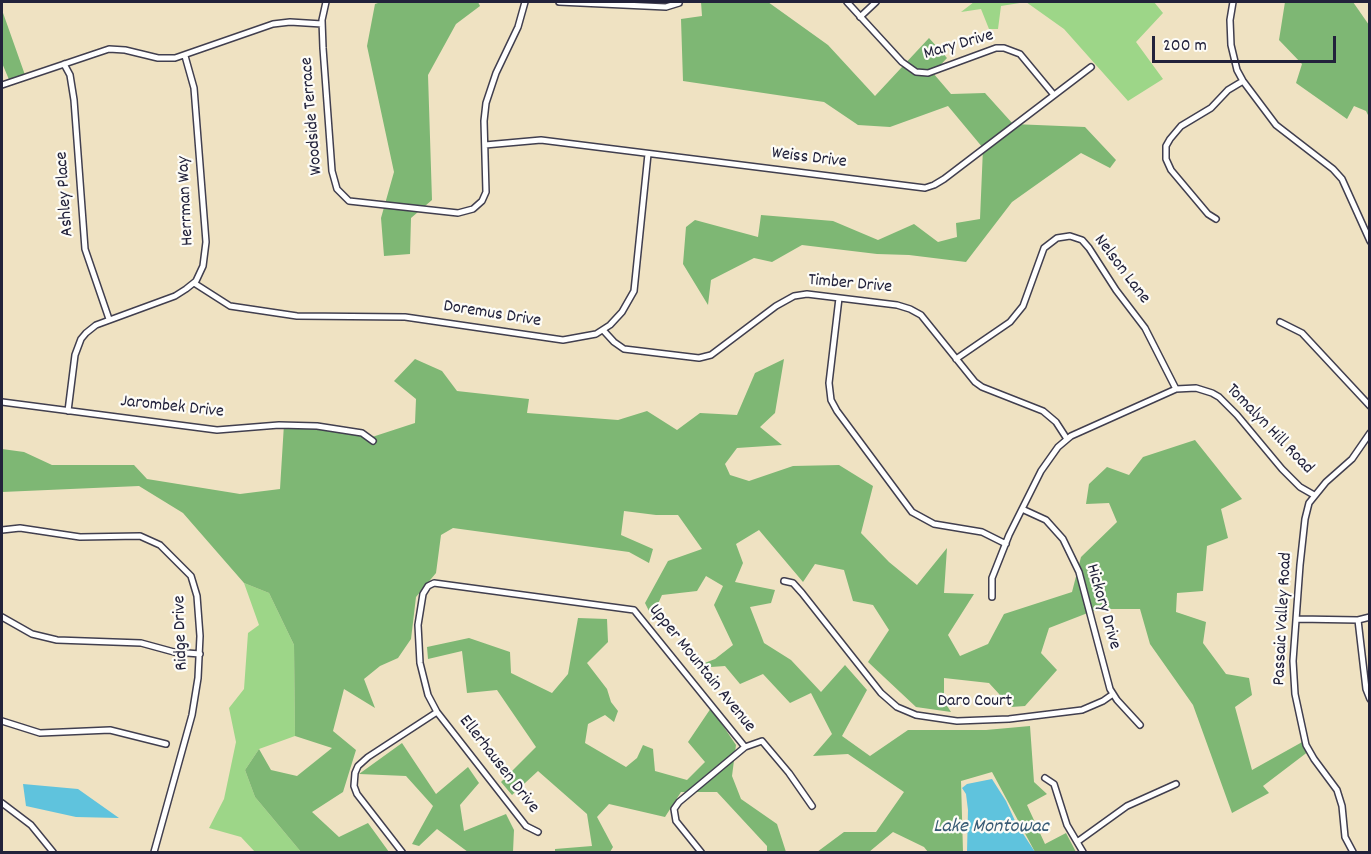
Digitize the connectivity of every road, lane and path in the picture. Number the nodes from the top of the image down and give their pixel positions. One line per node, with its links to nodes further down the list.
1 (326, 2): 9 (street, Woodside Terrace)
2 (525, 2): 16 (street, Woodside Terrace)
3 (559, 2): 7 (street)
4 (847, 2): 8 (street, Mary Drive)
5 (876, 2): 8 (street)
6 (1233, 2): 13 (street)
7 (679, 3)
8 (860, 16): 15 (street, Mary Drive)
9 (322, 24): 10 (street); 16 (street, Woodside Terrace)
10 (186, 56): 11 (street); 20 (street, Herrman Way)
11 (64, 64): 14 (street); 22 (street, Ashley Place)
12 (1091, 67): 15 (street, Weiss Drive)
13 (1243, 81): 18 (street); 19 (street)
14 (2, 86)
15 (1054, 95): 17 (street, Weiss Drive)
16 (485, 145): 17 (street, Weiss Drive)
17 (648, 154): 24 (street, Doremus Drive)
18 (1216, 219)
19 (1370, 241)
20 (194, 283): 22 (street); 24 (street, Doremus Drive)
21 (839, 298): 24 (street, Timber Drive); 25 (street, Timber Drive); 36 (street)
22 (109, 319): 29 (street)
23 (1280, 322): 28 (street)
24 (603, 330)
25 (956, 359): 26 (street, Nelson Lane); 31 (street, Timber Drive)
26 (1176, 389): 31 (street, Tomalyn Hill Road); 33 (street, Tomalyn Hill Road)
27 (2, 402): 29 (street, Jarombek Drive)
28 (1370, 406)
29 (68, 411): 32 (street, Jarombek Drive)
30 (1370, 433): 33 (street, Passaic Valley Road)
31 (1066, 439): 34 (street, Tomalyn Hill Road)
32 (373, 441)
33 (1314, 495): 42 (street, Passaic Valley Road)
34 (1022, 509): 36 (street, Tomalyn Hill Road); 45 (street, Hickory Drive)
35 (2, 530): 44 (street, Ridge Drive)
36 (1006, 544): 39 (street, Tomalyn Hill Road)
37 (784, 581): 45 (street, Daro Court)
38 (428, 586): 47 (street, Ellerhausen Drive); 51 (street, Upper Mountain Avenue)
39 (992, 597)
40 (2, 617): 44 (street)
41 (1370, 617): 43 (street)
42 (1297, 619): 43 (street); 63 (street, Passaic Valley Road)
43 (1358, 620): 46 (street)
44 (200, 654): 59 (street, Ridge Drive)
45 (1113, 694): 49 (street, Hickory Drive)
46 (1370, 699)
47 (437, 712): 56 (street, Ellerhausen Drive); 60 (street)
48 (2, 722): 50 (street)
49 (1140, 725)
50 (166, 744)
51 (745, 747): 55 (street, Upper Mountain Avenue); 61 (street)
52 (1045, 778): 57 (street)
53 (1176, 784): 57 (street)
54 (2, 803): 58 (street)
55 (812, 806)
56 (538, 832)
57 (1077, 842): 62 (street)
58 (53, 852)
59 (154, 852)
60 (402, 852)
61 (701, 852)
62 (1083, 852)
63 (1353, 852)

